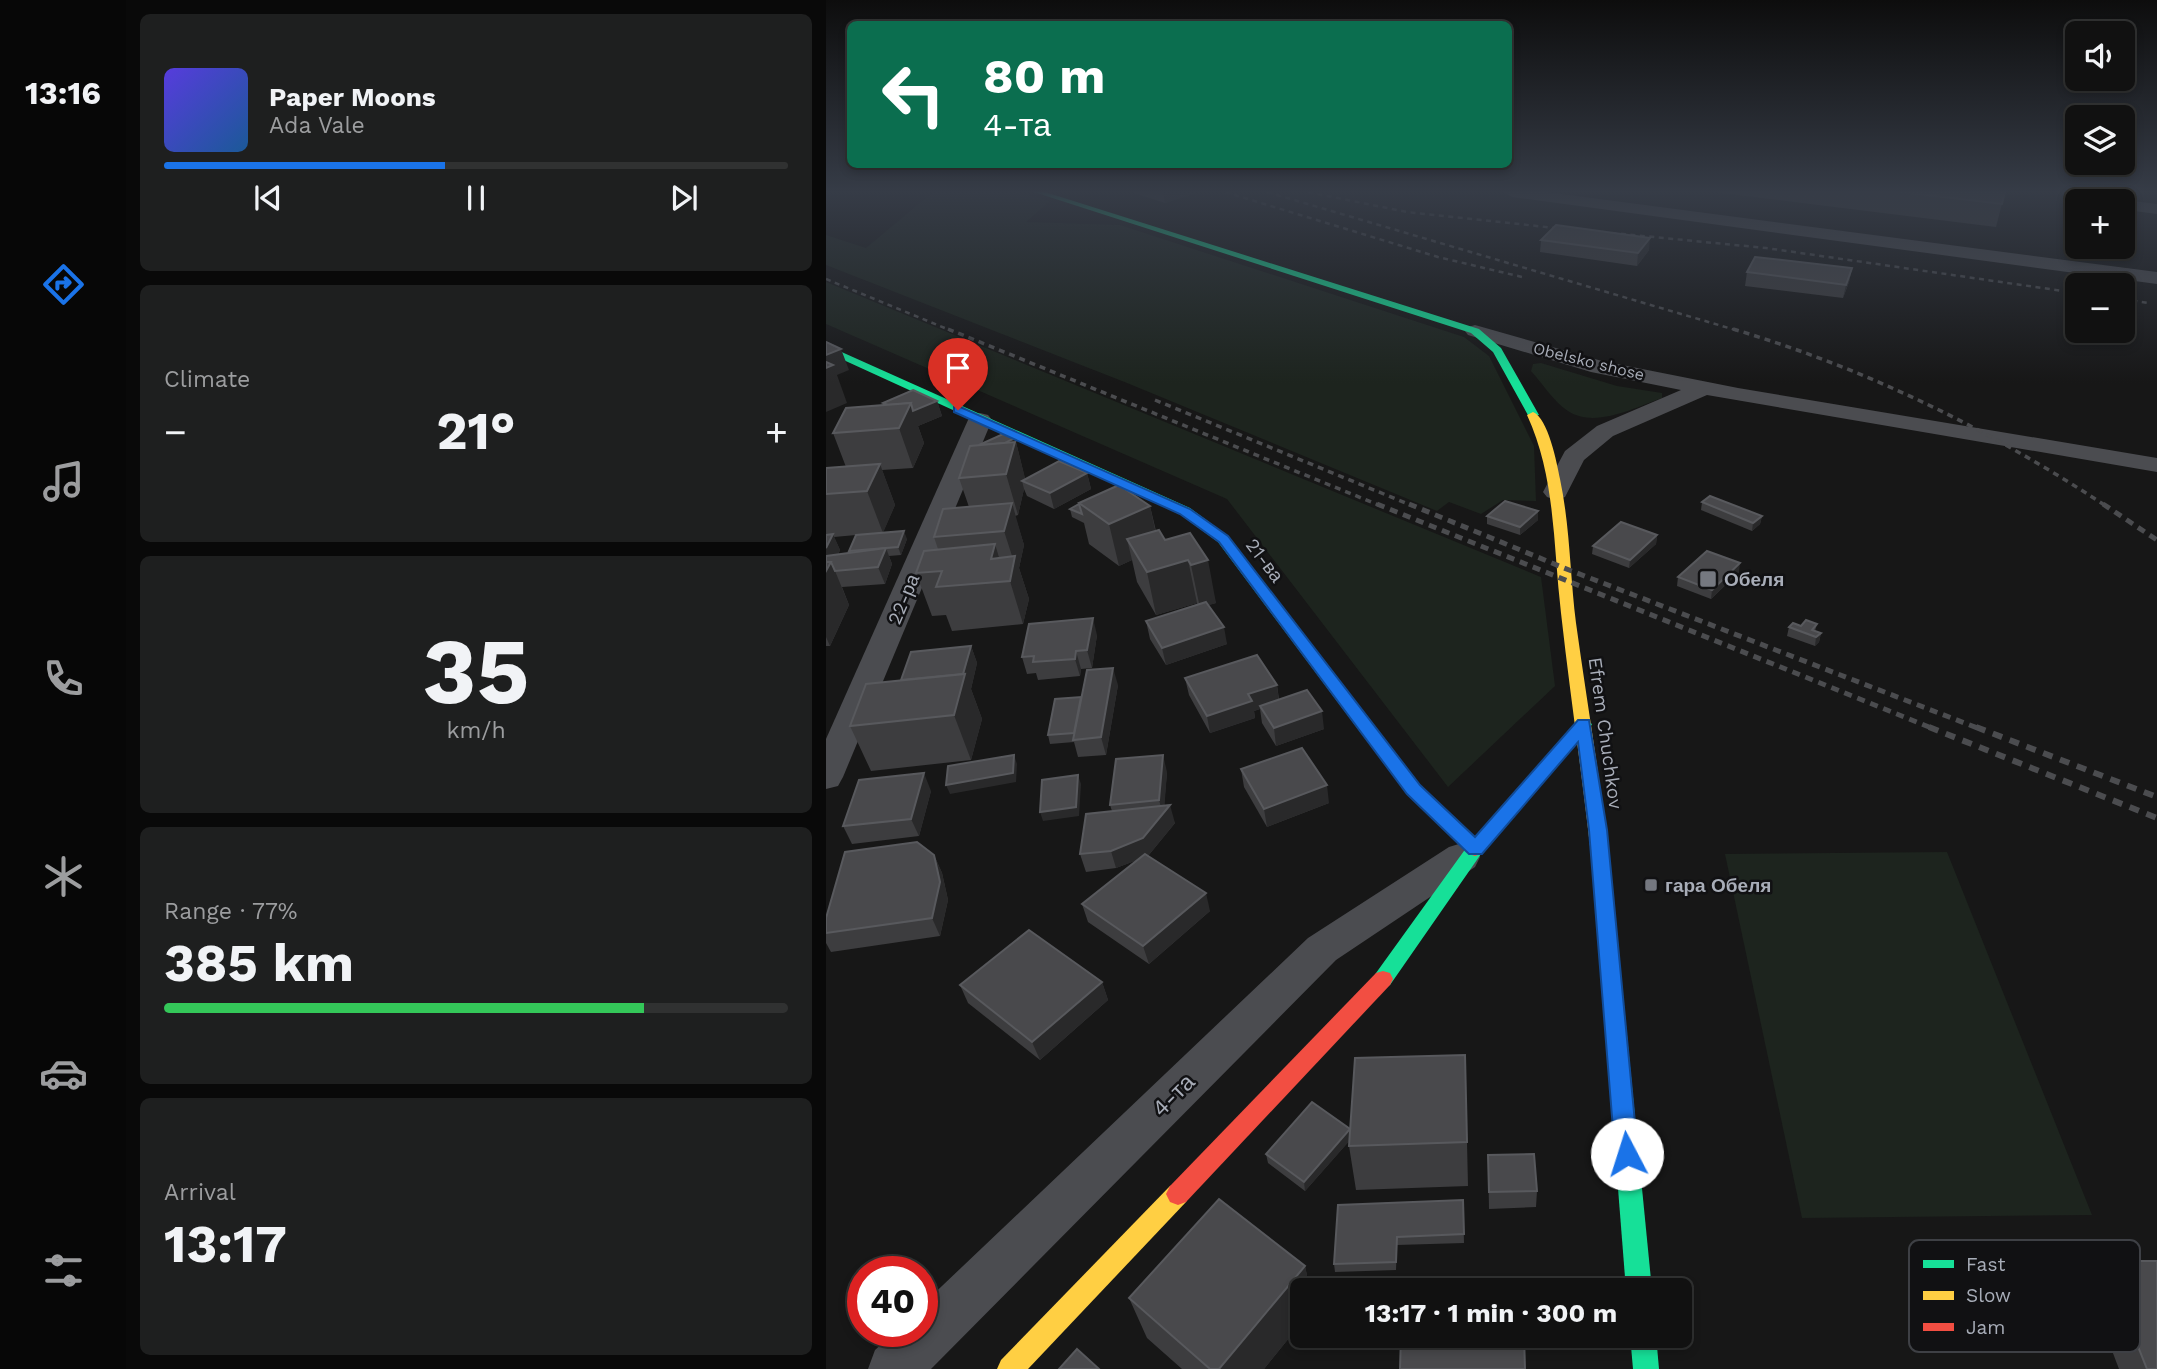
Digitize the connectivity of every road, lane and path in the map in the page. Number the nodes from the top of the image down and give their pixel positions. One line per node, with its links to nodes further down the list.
1 (1239, 256): 4 (street, Obelsko shose)
2 (1991, 256): 3 (street)
3 (2157, 278)
4 (1475, 331): 6 (street, Obelsko shose); 9 (street, Efrem Chuchkov)
5 (826, 348): 7 (street, 21-ва)
6 (1705, 388): 8 (street, Obelsko shose); 9 (street)
7 (979, 420): 11 (street, 22-ра); 12 (street, 21-ва)
8 (2157, 464)
9 (1556, 492): 10 (street, Efrem Chuchkov)
10 (1584, 724): 12 (street, 4-та); 13 (street, Efrem Chuchkov)
11 (826, 778)
12 (1475, 849): 15 (street, 4-та); 16 (street, 4-та)
13 (1638, 1278)
14 (1644, 1348): 17 (street)
15 (894, 1369)
16 (1010, 1369)
17 (1646, 1369)

